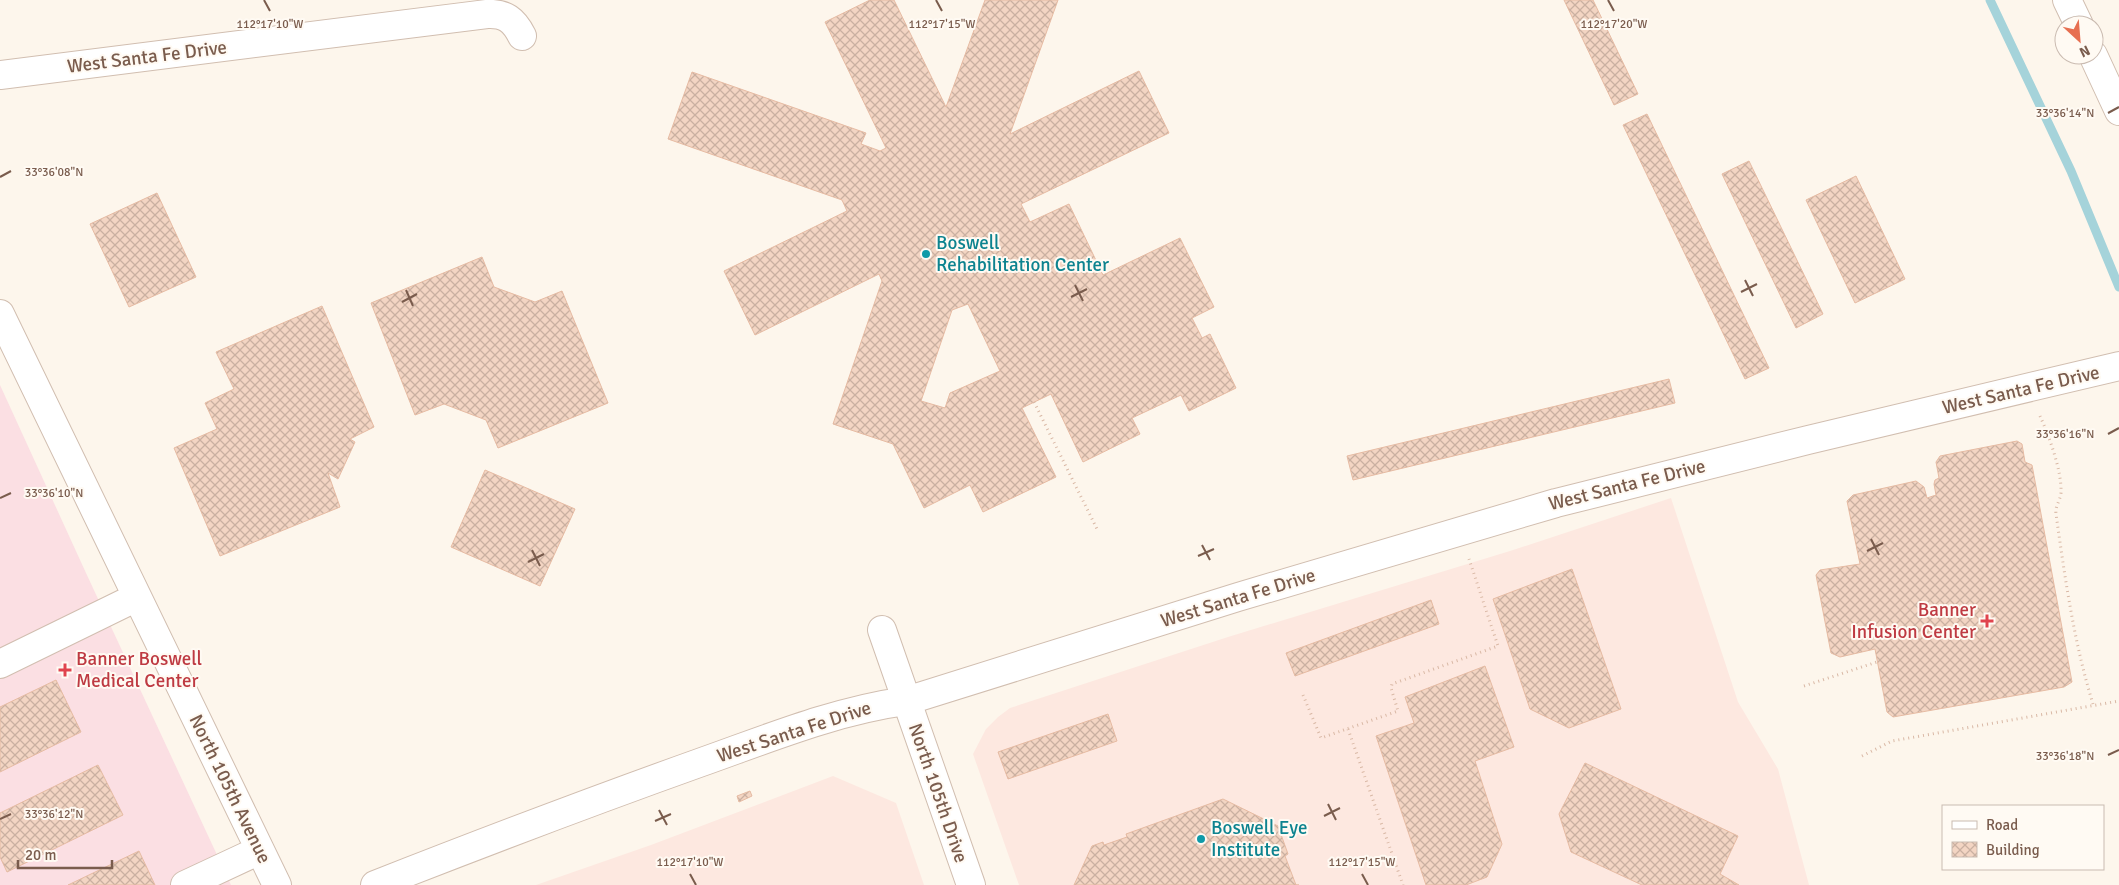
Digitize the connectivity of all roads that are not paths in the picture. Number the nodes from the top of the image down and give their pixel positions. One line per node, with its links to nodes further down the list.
1 (2067, 0): 2 (street)
2 (2074, 15)
3 (522, 36): 5 (street, West Santa Fe Drive)
4 (2098, 65): 6 (street)
5 (0, 75)
6 (2119, 112)
7 (0, 314): 9 (street, North 105th Avenue)
8 (2119, 366): 12 (street, West Santa Fe Drive)
9 (137, 597): 11 (street); 13 (street, North 105th Avenue)
10 (882, 630): 12 (street, North 105th Drive)
11 (0, 664)
12 (906, 701): 16 (street, West Santa Fe Drive); 17 (street, North 105th Drive)
13 (260, 850): 14 (street); 15 (street, North 105th Avenue)
14 (185, 885)
15 (277, 885)
16 (375, 885)
17 (971, 885)

